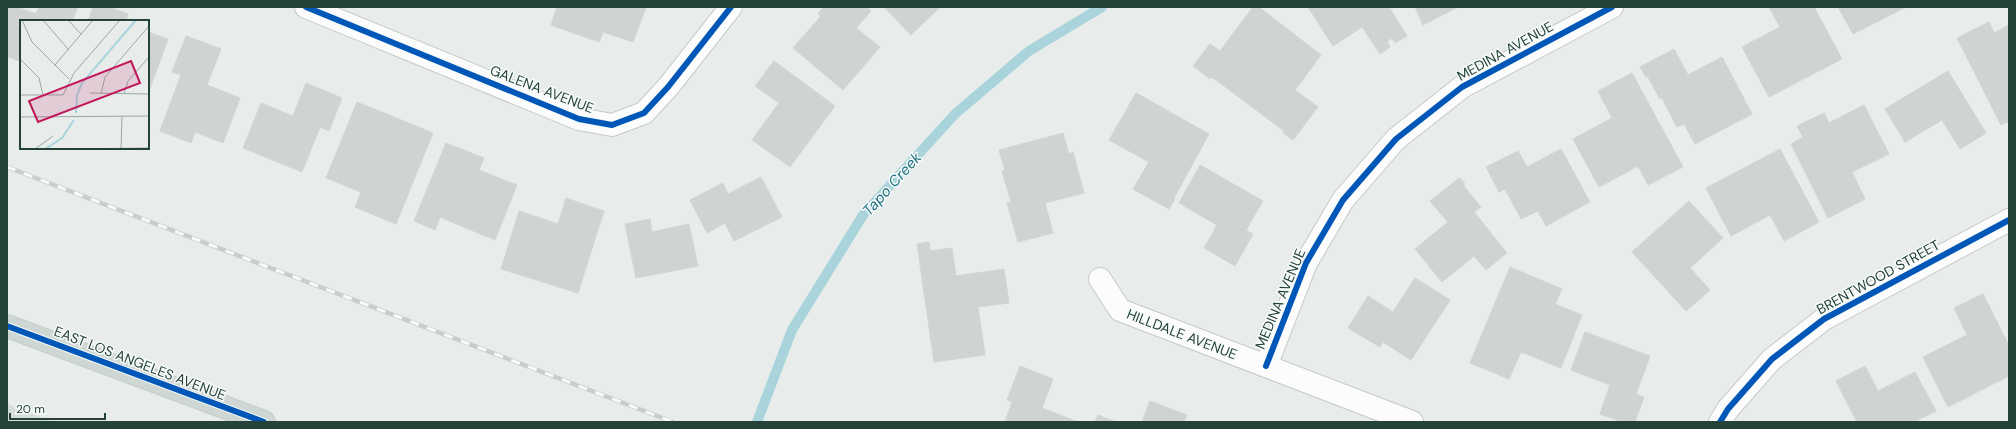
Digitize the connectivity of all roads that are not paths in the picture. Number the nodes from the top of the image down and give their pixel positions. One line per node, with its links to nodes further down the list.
1 (306, 7): 2 (street, GALENA AVENUE)
2 (731, 7)
3 (1612, 7): 7 (street, MEDINA AVENUE)
4 (2009, 220): 10 (street, BRENTWOOD STREET)
5 (1100, 279): 7 (street, HILLDALE AVENUE)
6 (7, 326): 8 (main road, EAST LOS ANGELES AVENUE)
7 (1266, 366): 9 (street, HILLDALE AVENUE)
8 (264, 422)
9 (1412, 422)
10 (1720, 422)

